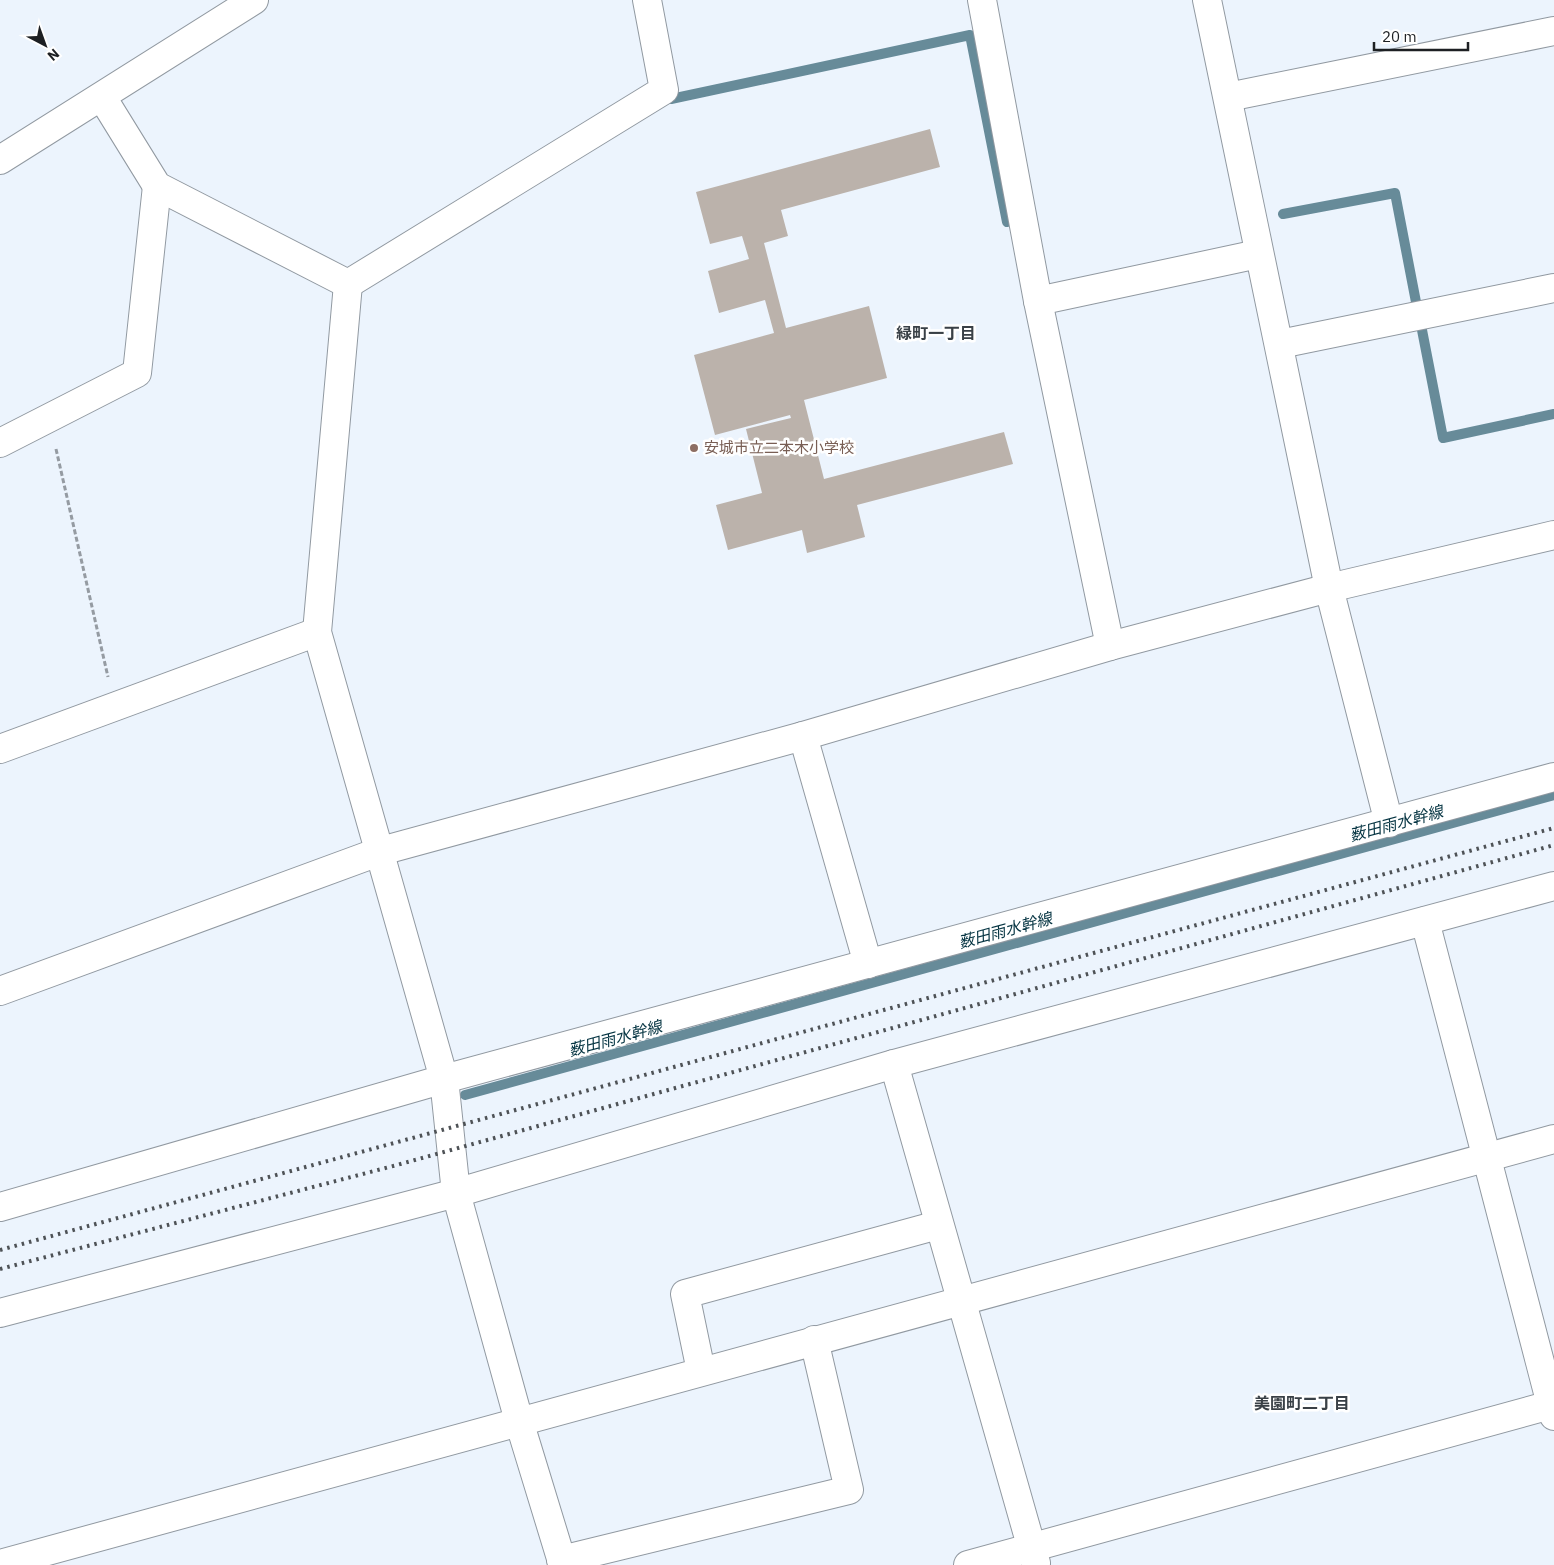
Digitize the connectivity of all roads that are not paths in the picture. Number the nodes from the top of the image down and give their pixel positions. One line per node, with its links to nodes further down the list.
1 (254, 0): 6 (street)
2 (647, 0): 11 (street)
3 (982, 0): 13 (street)
4 (1207, 0): 7 (street)
5 (1554, 31): 7 (street)
6 (102, 97): 8 (street); 9 (street)
7 (1228, 97): 10 (street)
8 (0, 160)
9 (157, 186): 11 (street); 15 (street)
10 (1258, 254): 13 (street); 14 (street)
11 (348, 284): 18 (street)
12 (1554, 288): 14 (street)
13 (1038, 301): 19 (street)
14 (1280, 344): 17 (street)
15 (0, 443)
16 (1554, 535): 17 (street)
17 (1329, 588): 19 (street); 23 (street)
18 (317, 632): 21 (street); 24 (street)
19 (1110, 646): 20 (street)
20 (803, 736): 24 (street); 27 (street)
21 (0, 748)
22 (1554, 777): 23 (street)
23 (1389, 823): 27 (street)
24 (381, 851): 28 (street); 30 (street)
25 (1554, 886): 26 (street)
26 (1424, 921): 29 (street); 32 (street)
27 (868, 964): 30 (street)
28 (0, 991)
29 (894, 1064): 33 (street); 35 (street)
30 (444, 1079): 33 (street); 34 (street)
31 (1554, 1139): 32 (street)
32 (1486, 1156): 36 (street); 40 (street)
33 (456, 1193): 37 (street); 41 (street)
34 (0, 1207)
35 (938, 1225): 36 (street); 39 (street)
36 (961, 1300): 38 (street); 42 (street)
37 (0, 1313)
38 (814, 1340): 39 (street); 44 (street)
39 (701, 1371): 41 (street)
40 (1553, 1408): 42 (street)
41 (519, 1421): 43 (street); 44 (street)
42 (1034, 1556): 45 (street)
43 (7, 1559)
44 (562, 1563)
45 (968, 1565)

